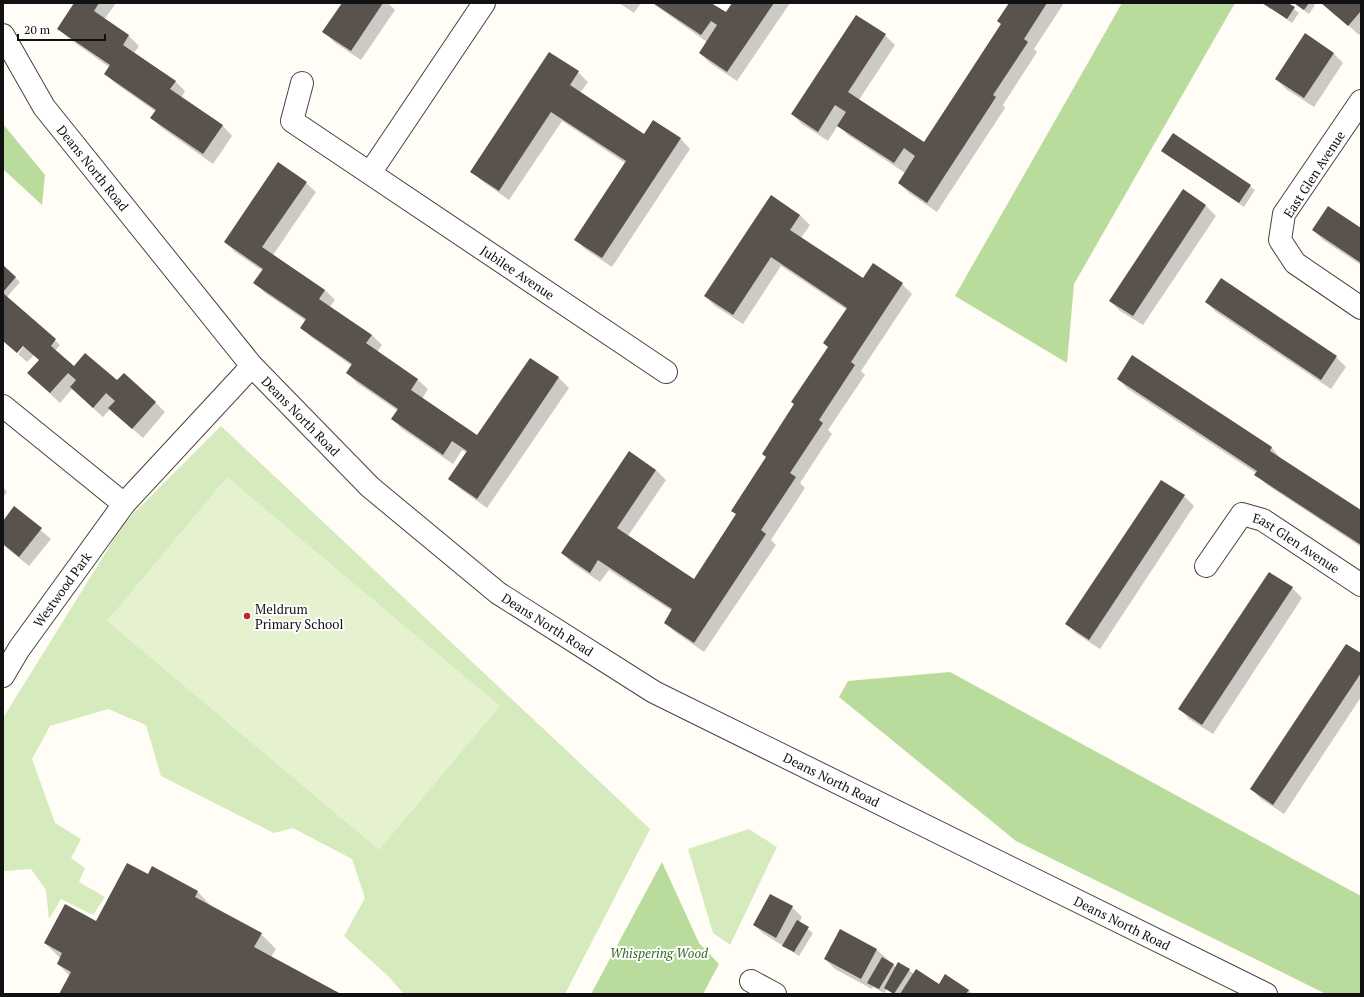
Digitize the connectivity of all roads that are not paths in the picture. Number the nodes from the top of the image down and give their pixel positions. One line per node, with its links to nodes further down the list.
1 (484, 3): 5 (street)
2 (3, 35): 7 (street, Deans North Road)
3 (302, 83): 5 (street, Jubilee Avenue)
4 (1361, 101): 6 (street, East Glen Avenue)
5 (370, 172): 8 (street, Jubilee Avenue)
6 (1361, 308)
7 (252, 366): 10 (street, Westwood Park); 16 (street, Deans North Road)
8 (666, 372)
9 (3, 406): 10 (street)
10 (124, 504): 13 (street, Westwood Park)
11 (1206, 566): 12 (street, East Glen Avenue)
12 (1361, 585)
13 (3, 676)
14 (750, 981): 15 (street)
15 (775, 994)
16 (1266, 994)

